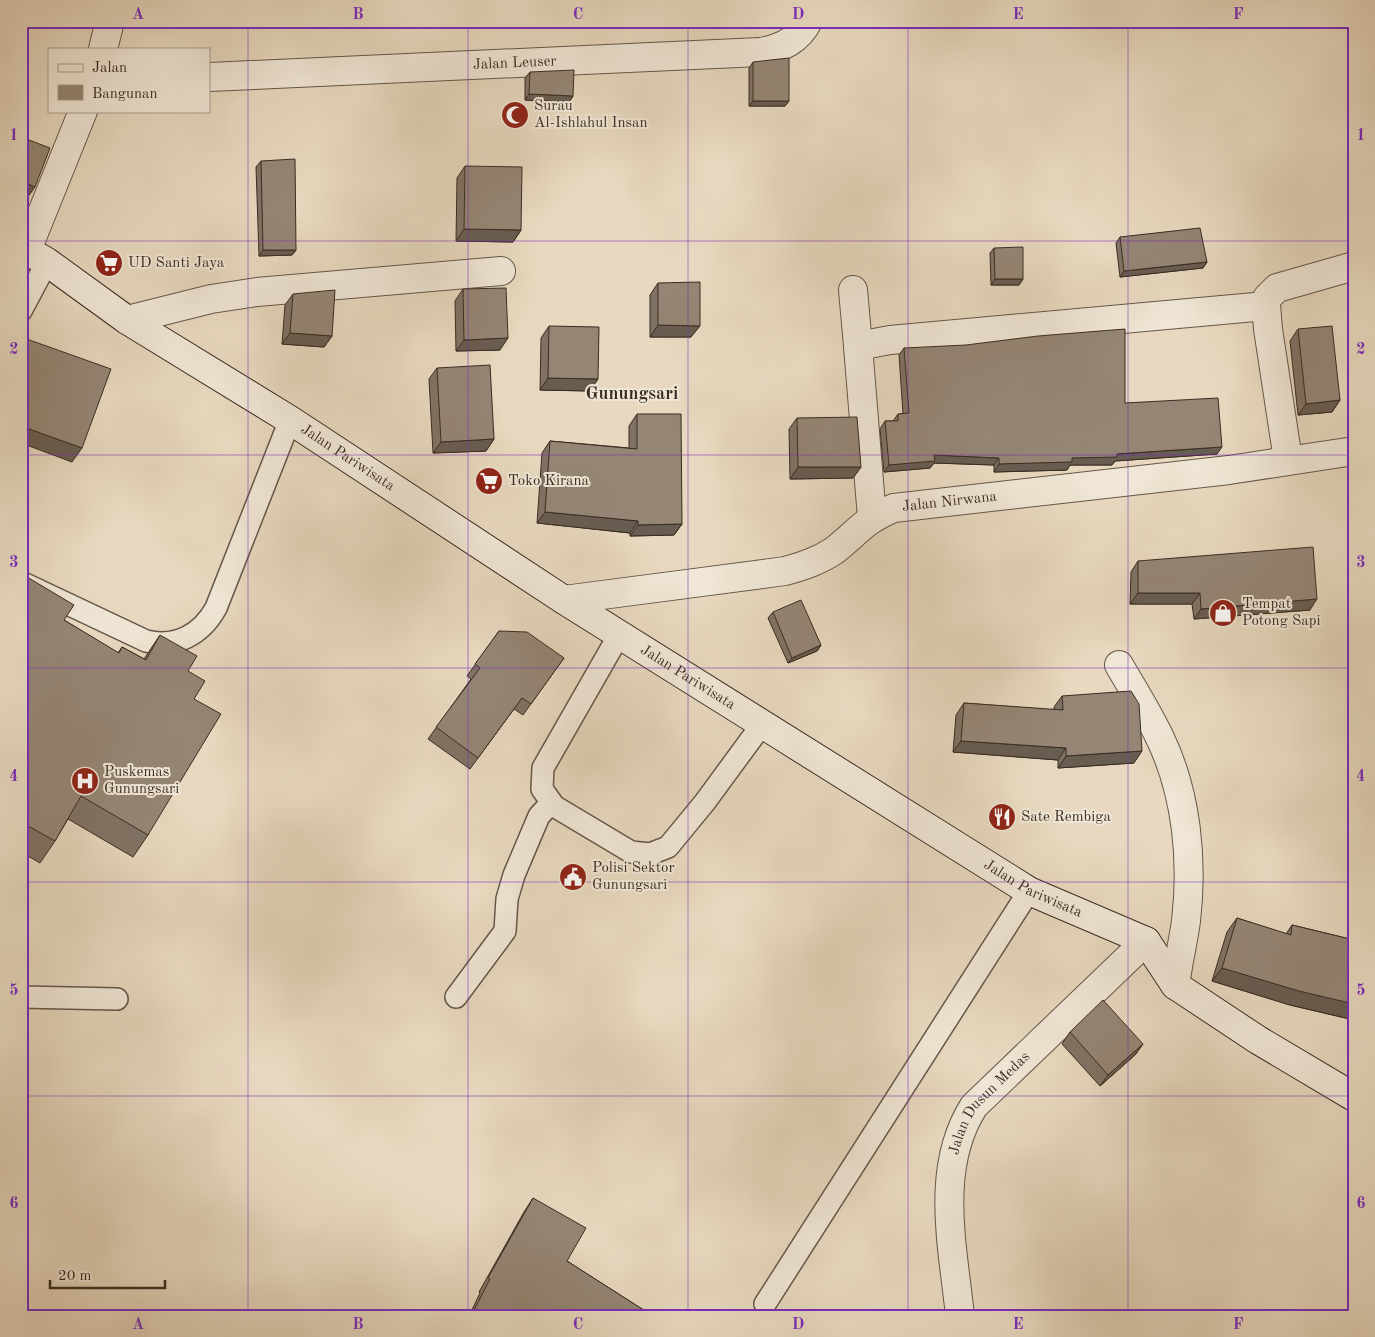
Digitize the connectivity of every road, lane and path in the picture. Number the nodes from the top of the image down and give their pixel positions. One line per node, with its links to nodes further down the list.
1 (110, 21): 3 (street)
2 (808, 21): 4 (street, Jalan Leuser)
3 (103, 48)
4 (210, 77)
5 (83, 112): 6 (street)
6 (32, 253): 11 (lane); 12 (street, Jalan Pariwisata)
7 (1354, 266): 10 (street)
8 (501, 271): 12 (street)
9 (853, 290): 13 (street)
10 (1266, 306): 13 (street); 16 (street)
11 (21, 311)
12 (127, 320): 14 (street, Jalan Pariwisata)
13 (858, 346): 17 (street)
14 (290, 420): 18 (lane); 19 (street, Jalan Pariwisata)
15 (1354, 451): 16 (street, Jalan Nirwana)
16 (1288, 460): 17 (street, Jalan Nirwana)
17 (872, 518): 19 (street, Jalan Nirwana)
18 (21, 582)
19 (564, 600): 20 (street, Jalan Pariwisata)
20 (619, 634): 22 (street, Jalan Pariwisata); 23 (lane)
21 (1119, 665): 26 (street)
22 (763, 723): 23 (lane); 24 (street, Jalan Pariwisata)
23 (551, 803): 28 (lane)
24 (1029, 891): 25 (street, Jalan Pariwisata); 31 (lane)
25 (1146, 941): 26 (street); 32 (street, Jalan Dusun Medas)
26 (1175, 985): 30 (street)
27 (21, 997): 29 (lane)
28 (456, 997)
29 (117, 999)
30 (1354, 1097)
31 (765, 1304)
32 (960, 1316)

